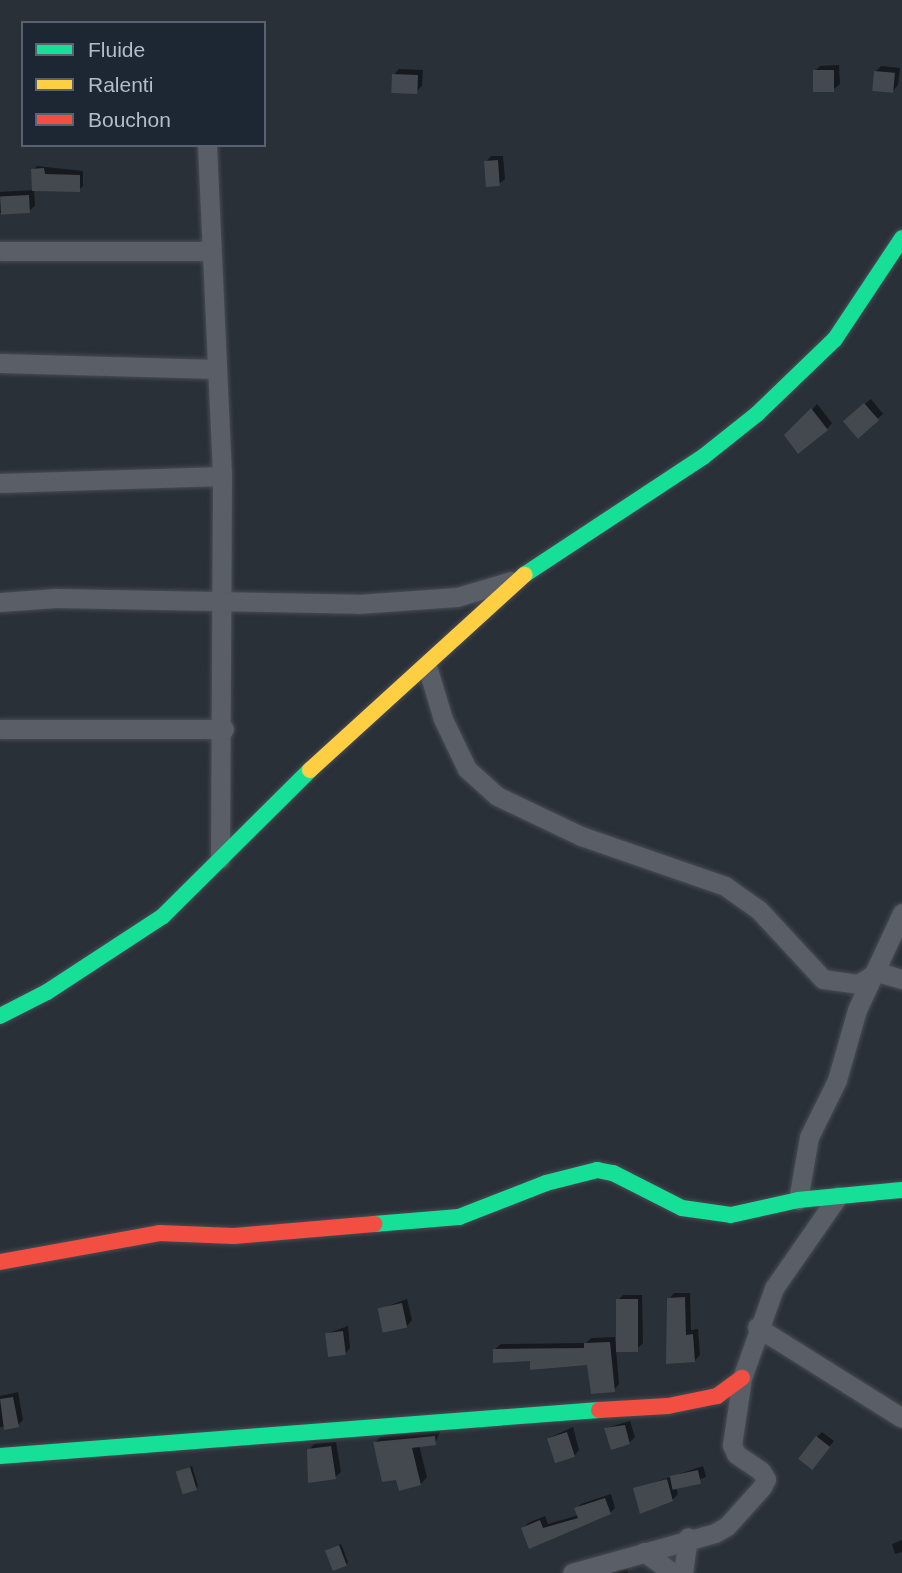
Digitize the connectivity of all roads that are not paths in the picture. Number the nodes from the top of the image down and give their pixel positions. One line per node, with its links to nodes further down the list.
1 (207, 147): 4 (street)
2 (902, 238): 9 (street)
3 (0, 251): 4 (street)
4 (211, 251): 6 (street)
5 (0, 363): 6 (street)
6 (217, 369): 7 (street)
7 (222, 476): 8 (street); 11 (street)
8 (0, 483)
9 (518, 579): 11 (street); 12 (street)
10 (0, 602): 11 (street)
11 (222, 603): 14 (street)
12 (427, 666): 15 (street); 17 (street)
13 (0, 729): 14 (street)
14 (224, 729): 15 (street)
15 (220, 859): 19 (street)
16 (902, 914): 17 (street)
17 (877, 972): 18 (street); 22 (street)
18 (902, 979)
19 (0, 1016)
20 (902, 1190): 21 (street)
21 (838, 1196): 22 (street); 24 (street)
22 (798, 1200): 23 (street)
23 (0, 1262)
24 (757, 1326): 25 (street); 26 (street)
25 (742, 1378): 27 (street); 28 (street)
26 (902, 1418)
27 (0, 1456)
28 (688, 1537): 29 (street); 32 (street)
29 (644, 1552): 30 (street); 31 (street)
30 (572, 1573)
31 (673, 1573)
32 (683, 1573)

